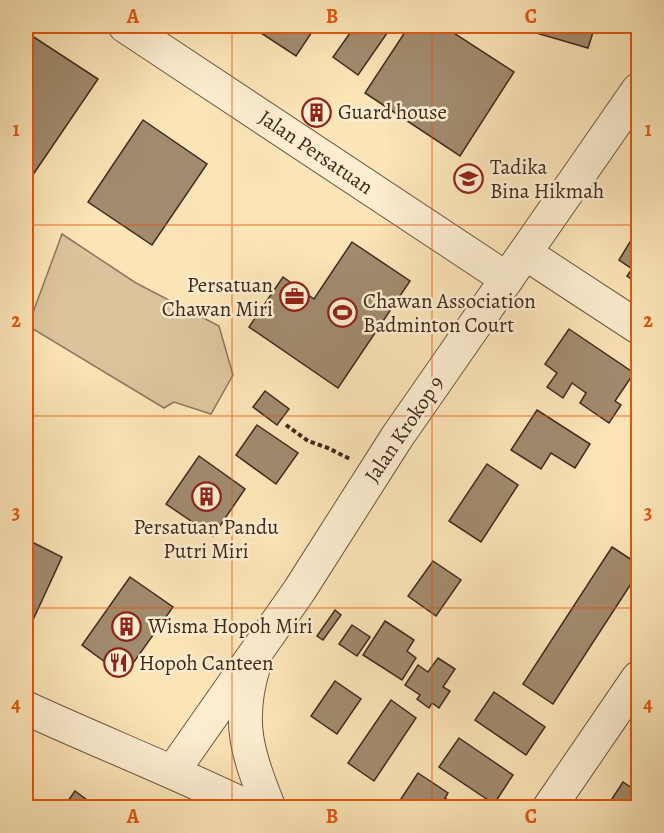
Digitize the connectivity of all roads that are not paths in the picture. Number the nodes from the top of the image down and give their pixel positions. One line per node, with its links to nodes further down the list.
1 (125, 26): 4 (street, Jalan Persatuan)
2 (639, 90): 3 (street, Jalan Krokop 9)
3 (525, 252): 4 (street, Jalan Krokop 9); 5 (street)
4 (507, 279): 6 (street, Jalan Krokop 9)
5 (639, 327)
6 (259, 649): 9 (street, Jalan Krokop 9); 11 (street)
7 (639, 678): 12 (street)
8 (26, 708): 9 (street)
9 (173, 771): 10 (street)
10 (250, 807)
11 (269, 807)
12 (549, 807)

